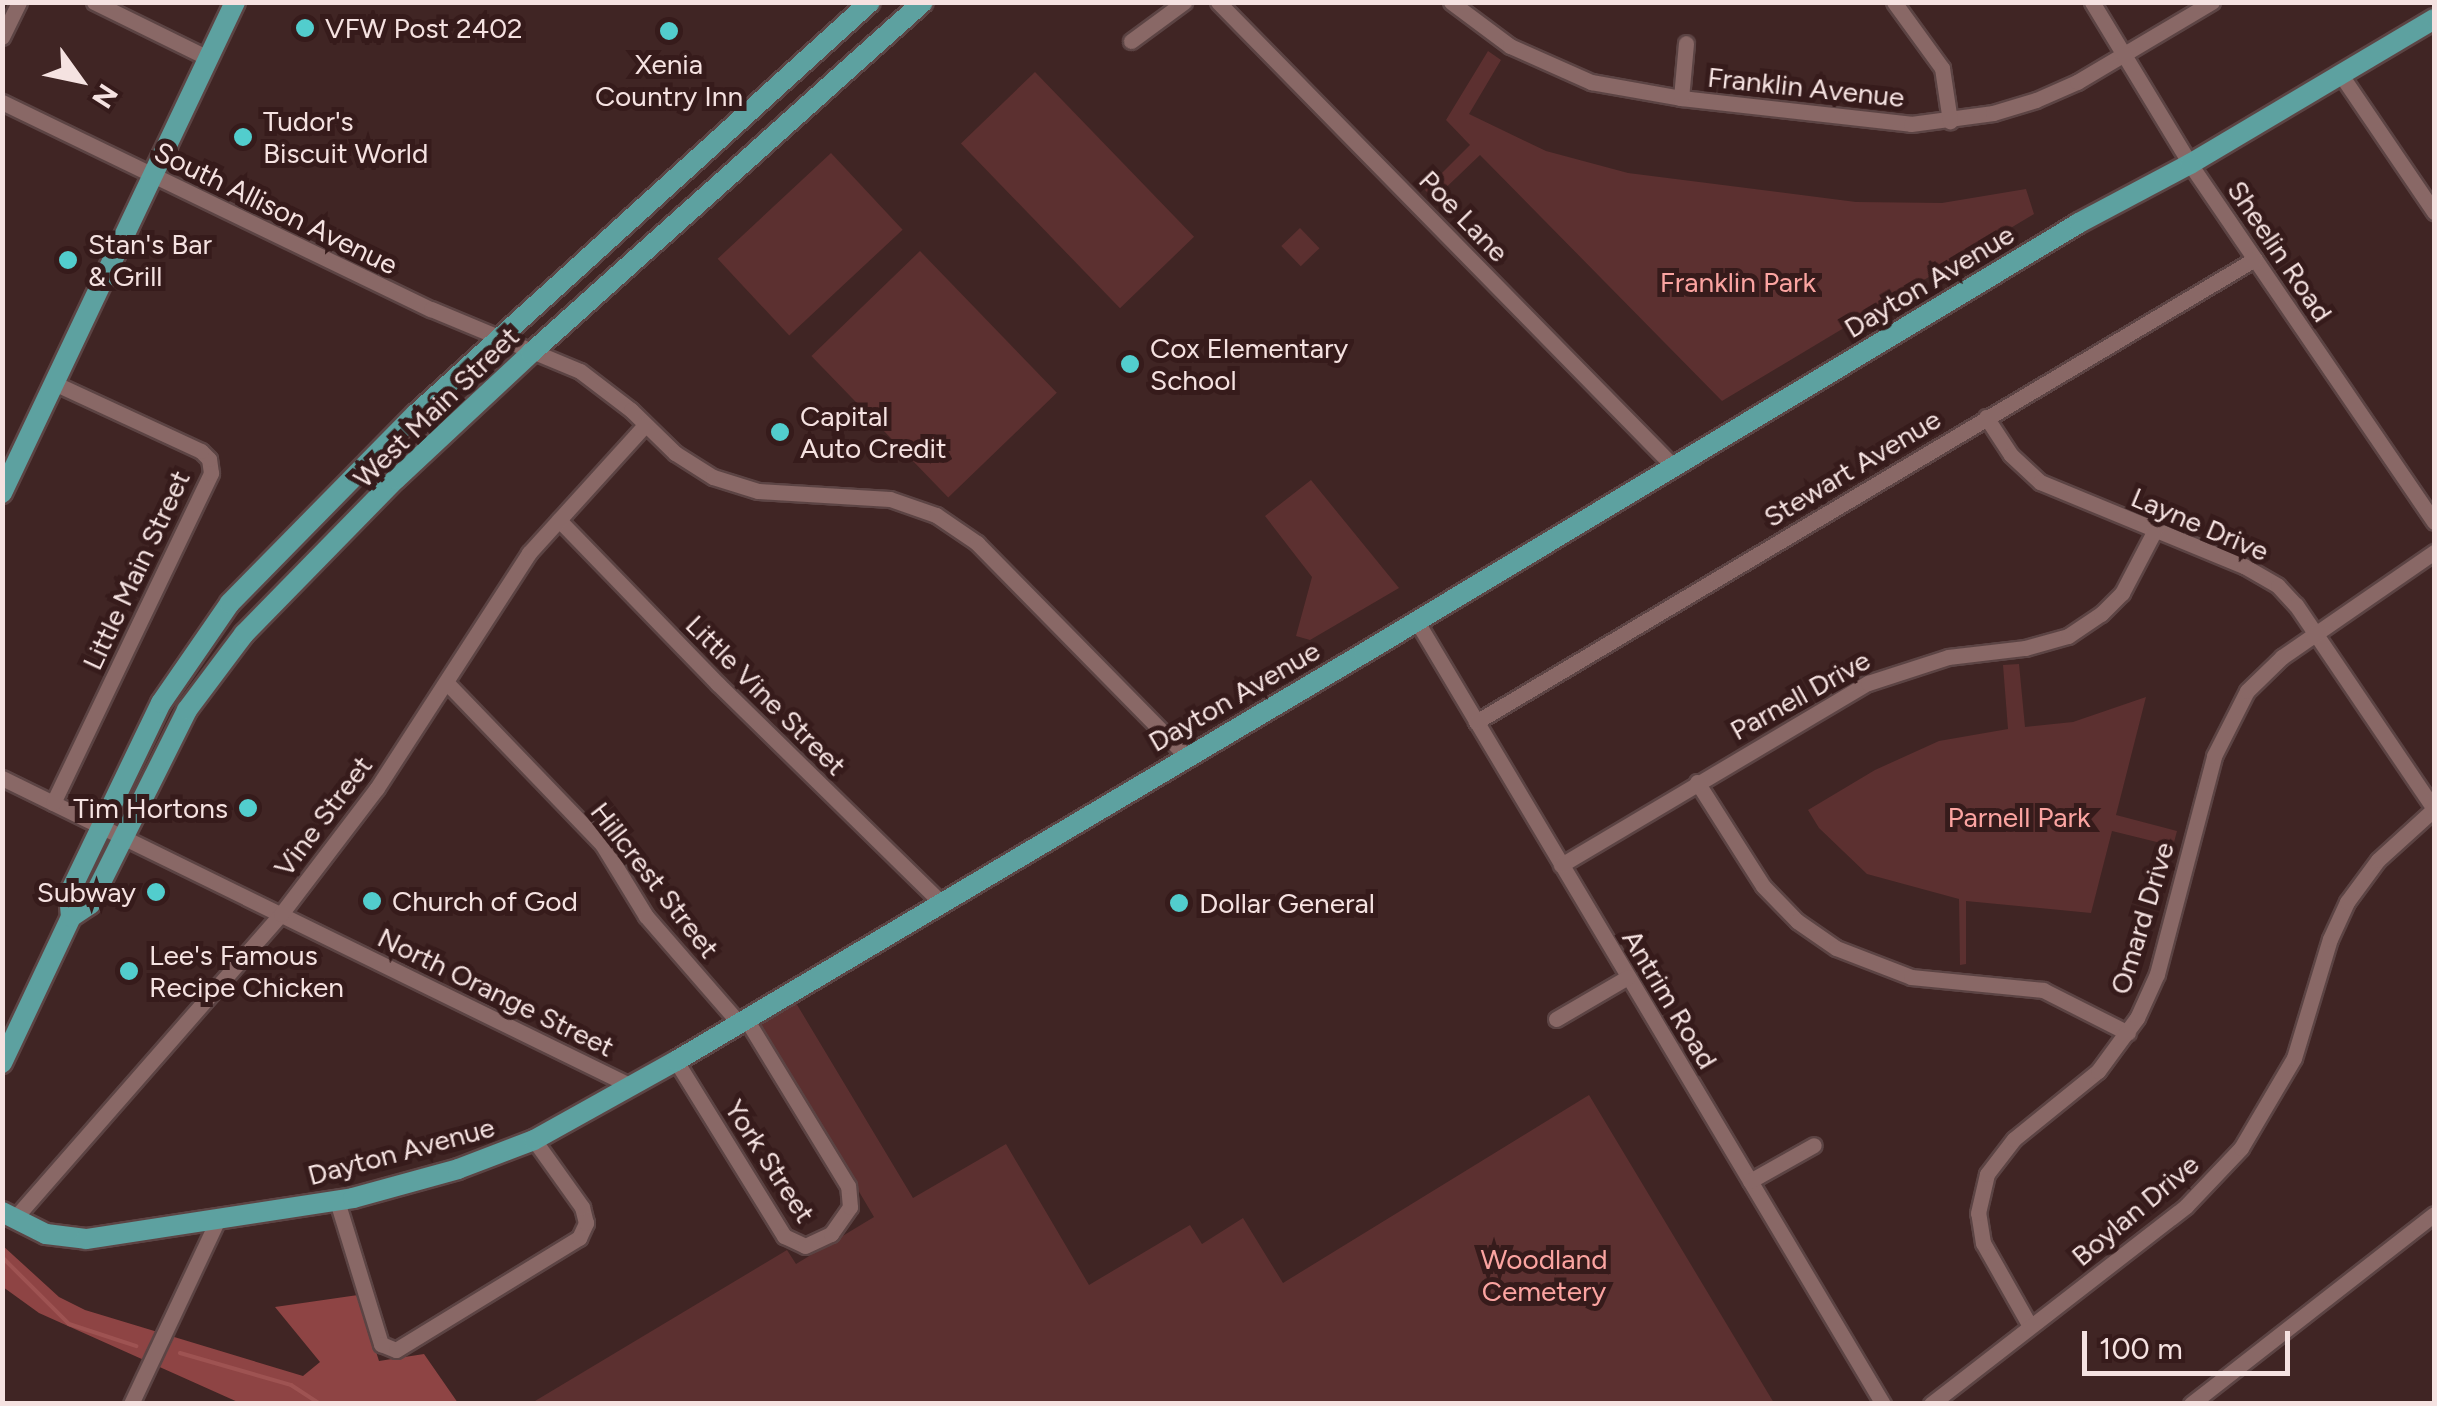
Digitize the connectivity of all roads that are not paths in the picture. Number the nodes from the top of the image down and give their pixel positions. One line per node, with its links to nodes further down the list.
1 (19, 2): 13 (street)
2 (94, 2): 17 (street)
3 (234, 2): 17 (main road)
4 (870, 2): 26 (main road, West Main Street)
5 (924, 2): 27 (main road, West Main Street)
6 (1184, 2): 14 (street)
7 (1218, 2): 31 (street, Poe Lane)
8 (1894, 2): 21 (street)
9 (2092, 2): 16 (street, Sheelin Road)
10 (2212, 2): 16 (street, Franklin Avenue)
11 (1460, 5): 19 (street, Franklin Avenue)
12 (2434, 19): 18 (main road, Dayton Avenue)
13 (2, 37)
14 (1132, 41)
15 (1686, 43): 19 (street)
16 (2123, 55): 21 (street, Franklin Avenue); 22 (street, Sheelin Road)
17 (208, 58): 23 (main road)
18 (2341, 75): 22 (main road, Dayton Avenue); 24 (street)
19 (1682, 98): 21 (street, Franklin Avenue)
20 (2, 102): 23 (street, South Allison Avenue)
21 (1950, 121)
22 (2190, 164): 25 (street, Sheelin Road); 31 (main road, Dayton Avenue)
23 (153, 177): 26 (street, South Allison Avenue); 28 (main road)
24 (2434, 212)
25 (2255, 259): 29 (street, Stewart Avenue); 34 (street, Sheelin Road)
26 (501, 339): 27 (street, South Allison Avenue); 46 (main road, West Main Street)
27 (531, 353): 30 (street, South Allison Avenue); 47 (main road, West Main Street)
28 (54, 383): 32 (main road); 44 (street, Little Main Street)
29 (1986, 417): 35 (street, Layne Drive); 40 (street, Stewart Avenue)
30 (645, 424): 33 (street, Vine Street); 41 (street, South Allison Avenue)
31 (1673, 466): 37 (main road, Dayton Avenue)
32 (2, 493)
33 (558, 520): 39 (street, Vine Street); 49 (street, Little Vine Street)
34 (2434, 522)
35 (2155, 530): 38 (street, Layne Drive); 43 (street, Parnell Drive)
36 (2434, 552): 38 (street, Omard Drive)
37 (1416, 620): 40 (street, Antrim Road); 41 (main road, Dayton Avenue)
38 (2315, 634): 45 (street, Layne Drive); 55 (street, Omard Drive)
39 (446, 683): 50 (street, Vine Street); 54 (street, Hillcrest Street)
40 (1476, 722): 48 (street, Antrim Road)
41 (1186, 756): 49 (main road, Dayton Avenue)
42 (2, 778): 44 (street, North Orange Street)
43 (1698, 782): 48 (street, Parnell Drive); 55 (street)
44 (53, 803): 46 (street, North Orange Street)
45 (2434, 809): 66 (street, Boylan Drive)
46 (101, 826): 47 (street, North Orange Street); 51 (main road, West Main Street)
47 (123, 837): 50 (street, North Orange Street); 51 (main road, West Main Street)
48 (1561, 865): 52 (street, Antrim Road)
49 (942, 902): 54 (main road, Dayton Avenue)
50 (280, 914): 58 (street, North Orange Street); 64 (street, Vine Street)
51 (71, 917): 57 (main road, West Main Street)
52 (1628, 977): 53 (street); 61 (street, Antrim Road)
53 (1556, 1019)
54 (742, 1021): 56 (main road, Dayton Avenue); 56 (street, York Street)
55 (2128, 1033): 66 (street, Omard Drive)
56 (676, 1060): 58 (main road, Dayton Avenue)
57 (2, 1062)
58 (631, 1086): 59 (main road, Dayton Avenue)
59 (534, 1140): 62 (main road, Dayton Avenue); 62 (street)
60 (1814, 1145): 61 (street)
61 (1750, 1181): 68 (street, Antrim Road)
62 (337, 1201): 65 (main road, Dayton Avenue)
63 (2434, 1214): 70 (street)
64 (8, 1216): 65 (main road, Dayton Avenue)
65 (218, 1219): 67 (street)
66 (2030, 1326): 69 (street, Boylan Drive)
67 (131, 1404)
68 (1883, 1404)
69 (1931, 1404)
70 (2190, 1404)

